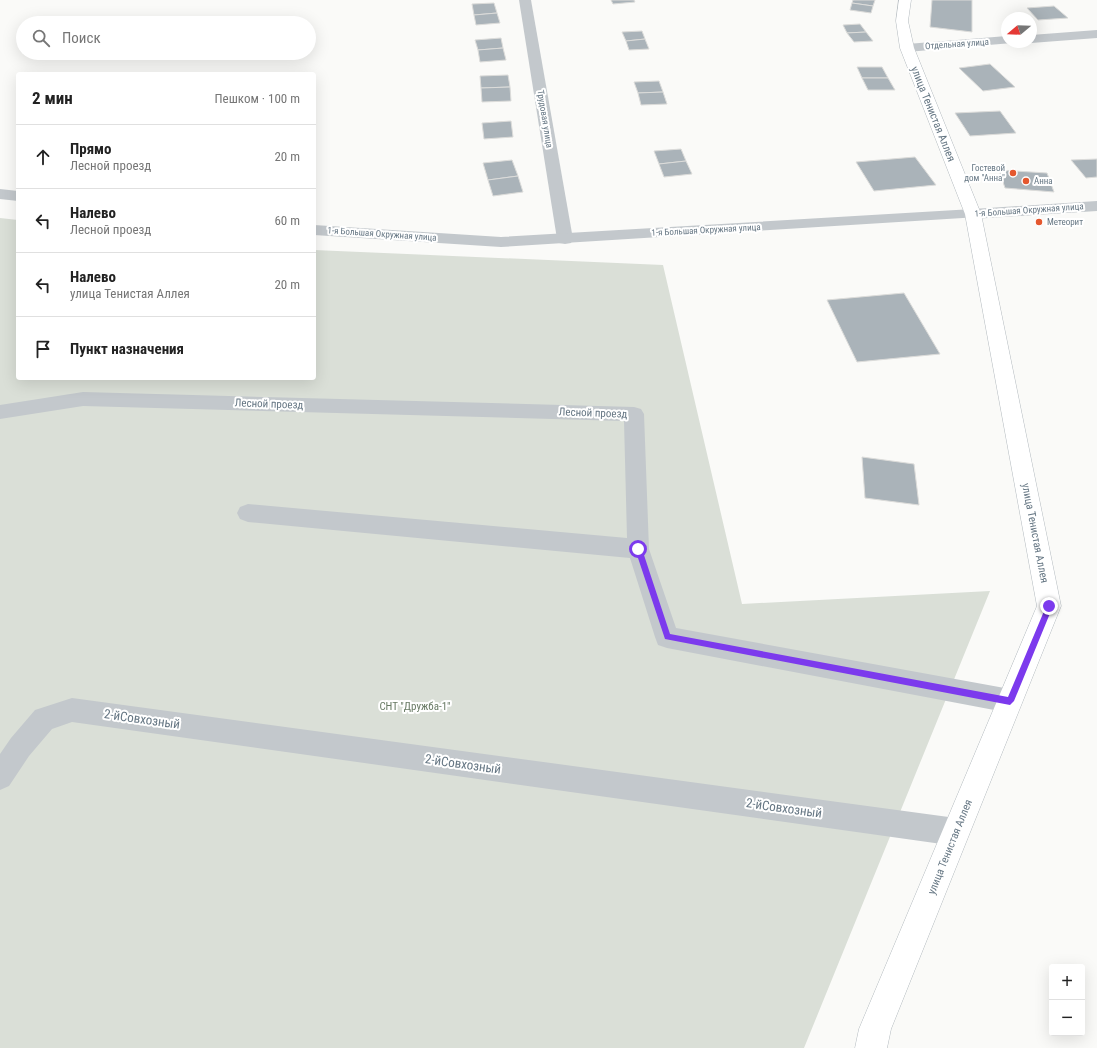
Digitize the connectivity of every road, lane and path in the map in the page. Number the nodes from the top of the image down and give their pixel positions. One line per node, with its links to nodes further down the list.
1 (525, 0): 12 (street, Трудовая улица)
2 (905, 0): 6 (main road, улица Тенистая Аллея)
3 (1097, 34): 4 (street)
4 (1037, 39)
5 (1001, 40): 6 (street, Отдельная улица)
6 (907, 48): 10 (main road, улица Тенистая Аллея)
7 (0, 194): 8 (street)
8 (16, 196)
9 (1097, 206): 10 (street, 1-я Большая Окружная улица)
10 (973, 214): 12 (street, 1-я Большая Окружная улица); 16 (main road, улица Тенистая Аллея)
11 (316, 230): 12 (street, 1-я Большая Окружная улица)
12 (565, 239)
13 (0, 412): 15 (street, Лесной проезд)
14 (248, 513): 15 (street)
15 (638, 549): 16 (street, Лесной проезд)
16 (1010, 701): 18 (main road, улица Тенистая Аллея)
17 (0, 777): 18 (street, 2-йСовхозный)
18 (956, 832): 19 (main road, улица Тенистая Аллея)
19 (871, 1048)

